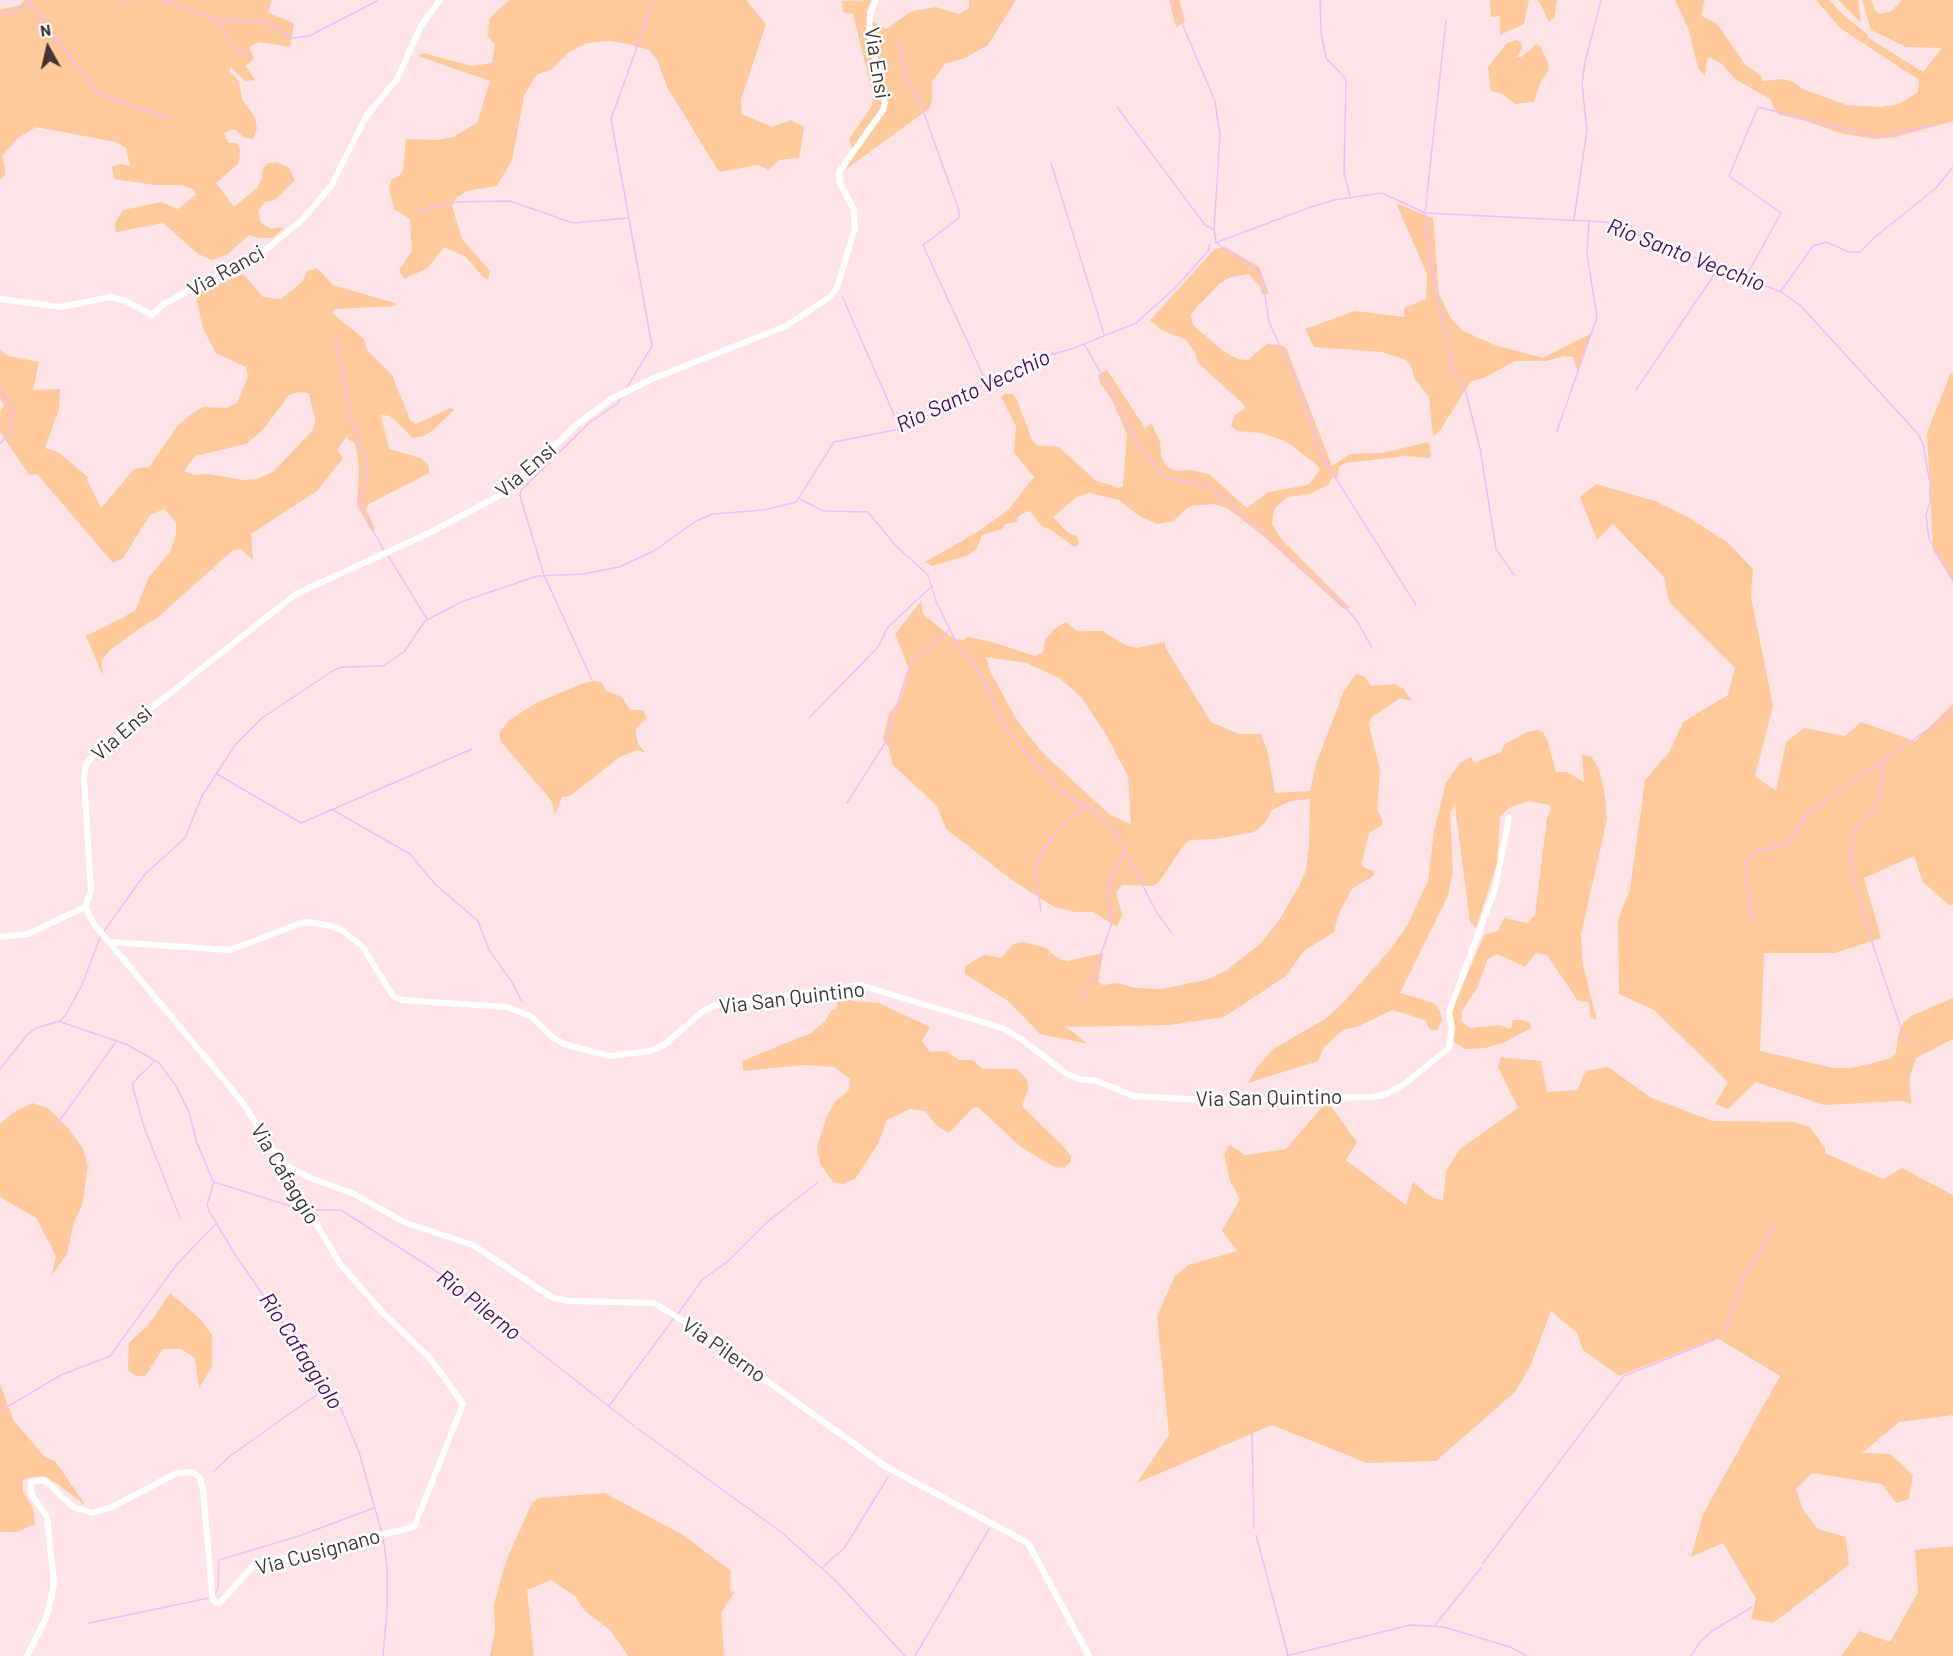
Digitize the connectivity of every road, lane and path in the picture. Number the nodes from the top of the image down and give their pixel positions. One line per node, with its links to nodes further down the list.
1 (440, 0): 3 (street, Via Ranci)
2 (876, 0): 5 (street, Via Ensi)
3 (0, 299)
4 (1509, 818): 7 (street, Via San Quintino)
5 (85, 907): 6 (street); 7 (street)
6 (0, 937)
7 (109, 940): 8 (street, Via Cafaggio)
8 (282, 1163): 9 (street, Via Cafaggio); 11 (street, Via Pilerno)
9 (463, 1404): 10 (street, Via Cusignano)
10 (27, 1656)
11 (1089, 1656)

